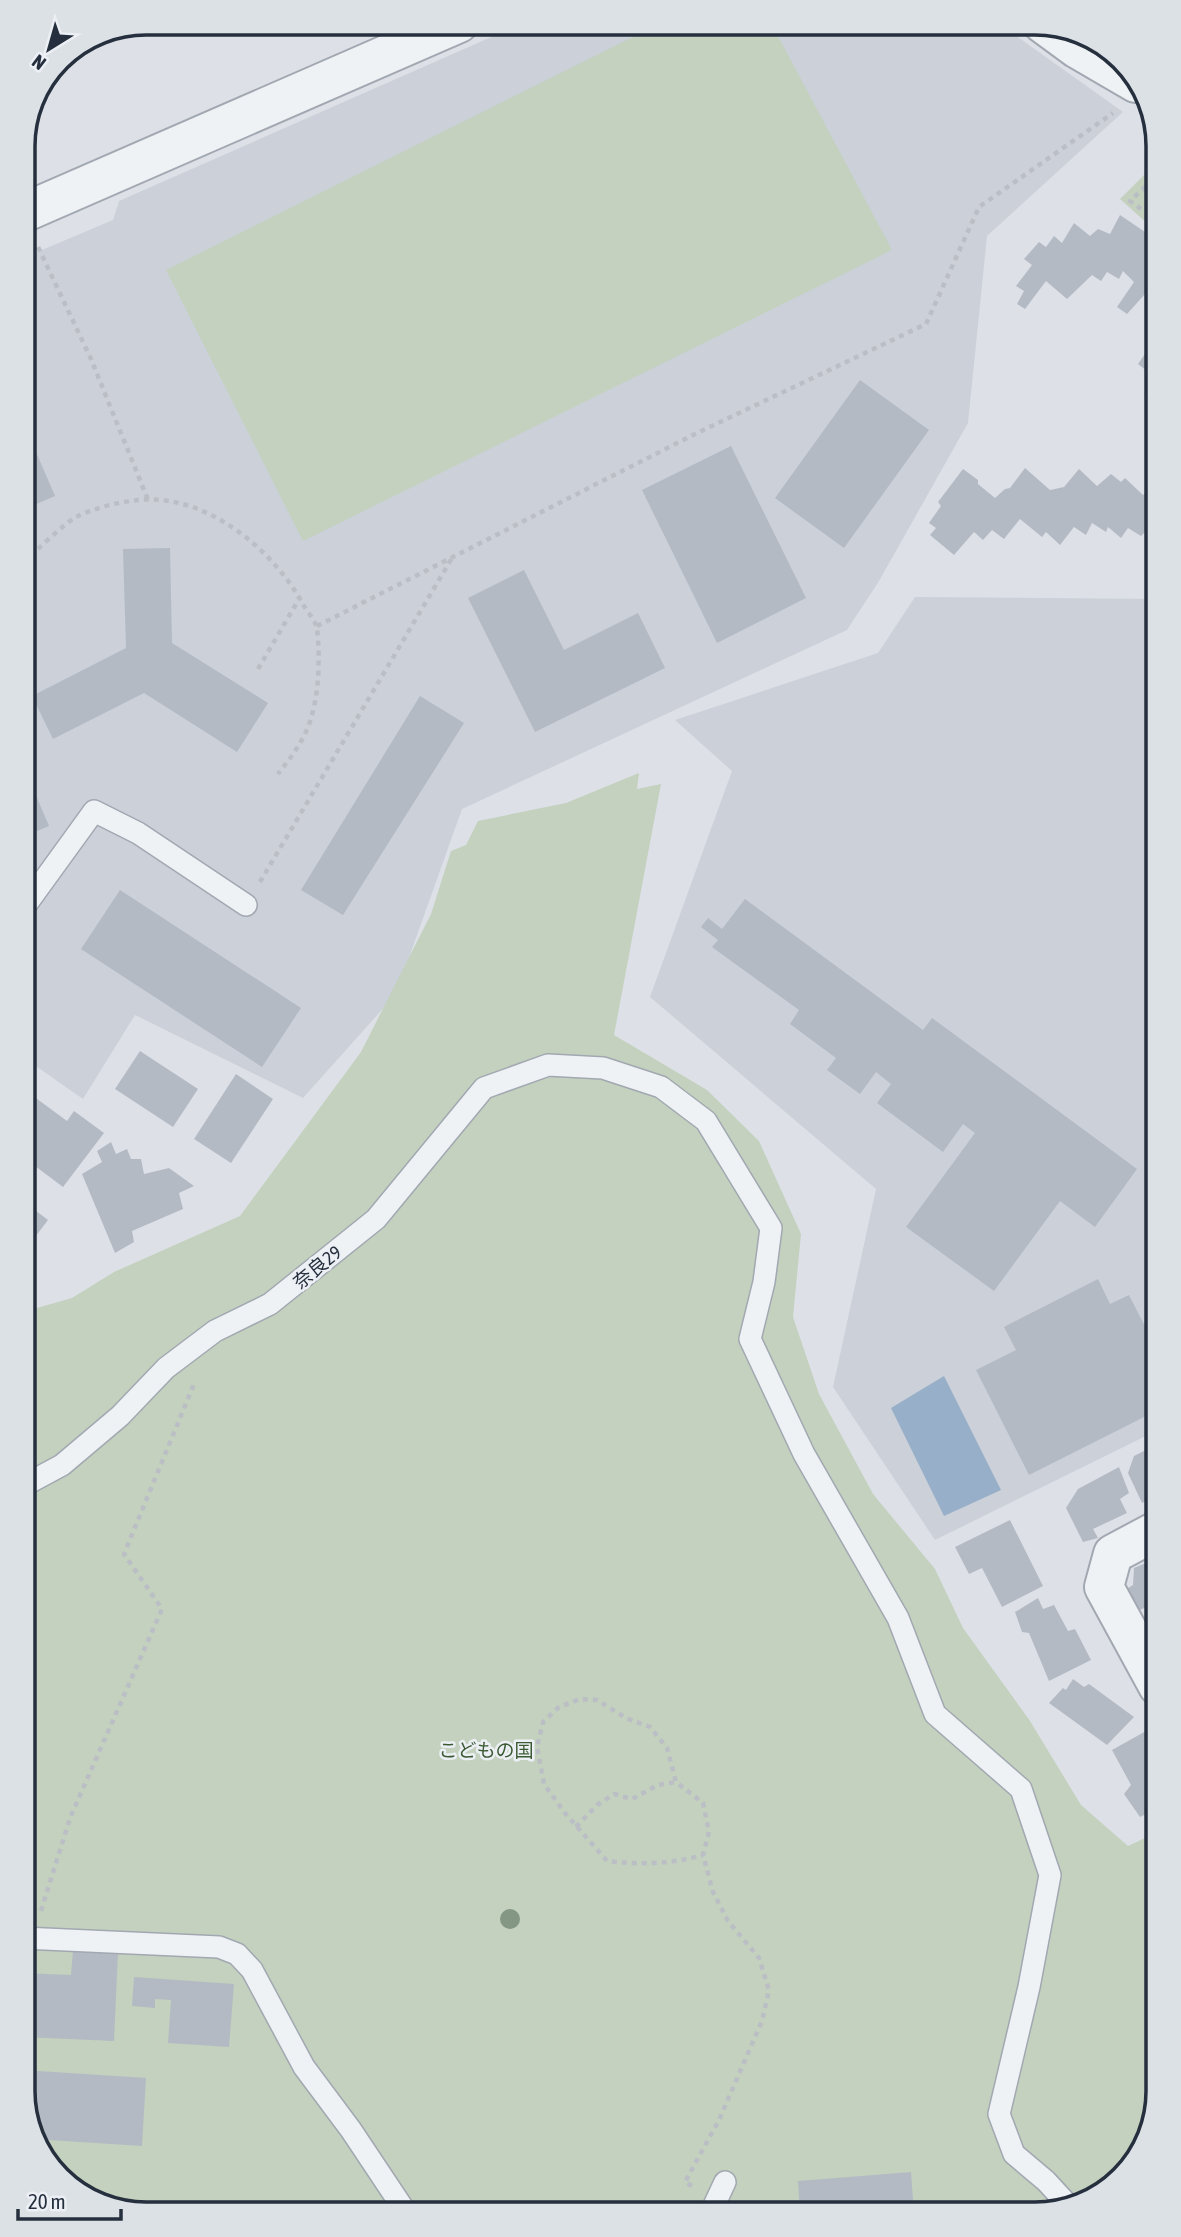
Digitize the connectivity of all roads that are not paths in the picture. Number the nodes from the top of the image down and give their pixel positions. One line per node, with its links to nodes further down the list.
1 (434, 35): 4 (street)
2 (1064, 39): 3 (street)
3 (1127, 96)
4 (35, 228)
5 (35, 892): 6 (lane)
6 (246, 905)
7 (35, 1480): 11 (lane, 奈良29)
8 (1146, 1536): 9 (street)
9 (1146, 1664)
10 (35, 1938): 12 (lane)
11 (1062, 2198)
12 (399, 2202)

